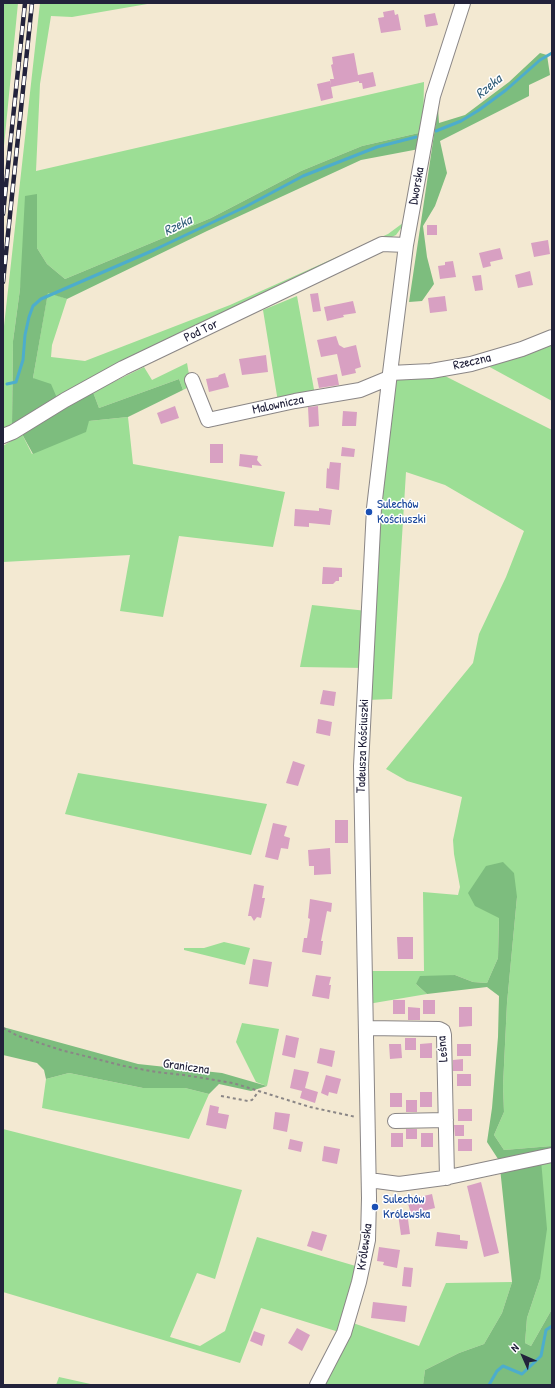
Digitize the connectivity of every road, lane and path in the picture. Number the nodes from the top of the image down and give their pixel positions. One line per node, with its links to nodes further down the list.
1 (464, 3): 2 (street, Dworska)
2 (406, 245): 4 (street, Dworska); 6 (street, Pod Tor)
3 (552, 337): 4 (street, Rzeczna)
4 (389, 375): 5 (street, Malownicza); 8 (street, Tadeusza Kościuszki)
5 (192, 380)
6 (3, 436)
7 (3, 1028): 9 (path, Graniczna)
8 (366, 1028): 11 (street, Tadeusza Kościuszki); 12 (street, Leśna)
9 (259, 1091): 10 (path); 11 (path, Graniczna)
10 (221, 1096)
11 (367, 1120): 16 (street, Królewska)
12 (446, 1120): 13 (street); 15 (street, Leśna)
13 (395, 1121)
14 (552, 1155): 15 (street)
15 (447, 1178): 16 (street)
16 (369, 1180): 17 (street, Królewska)
17 (317, 1385)

